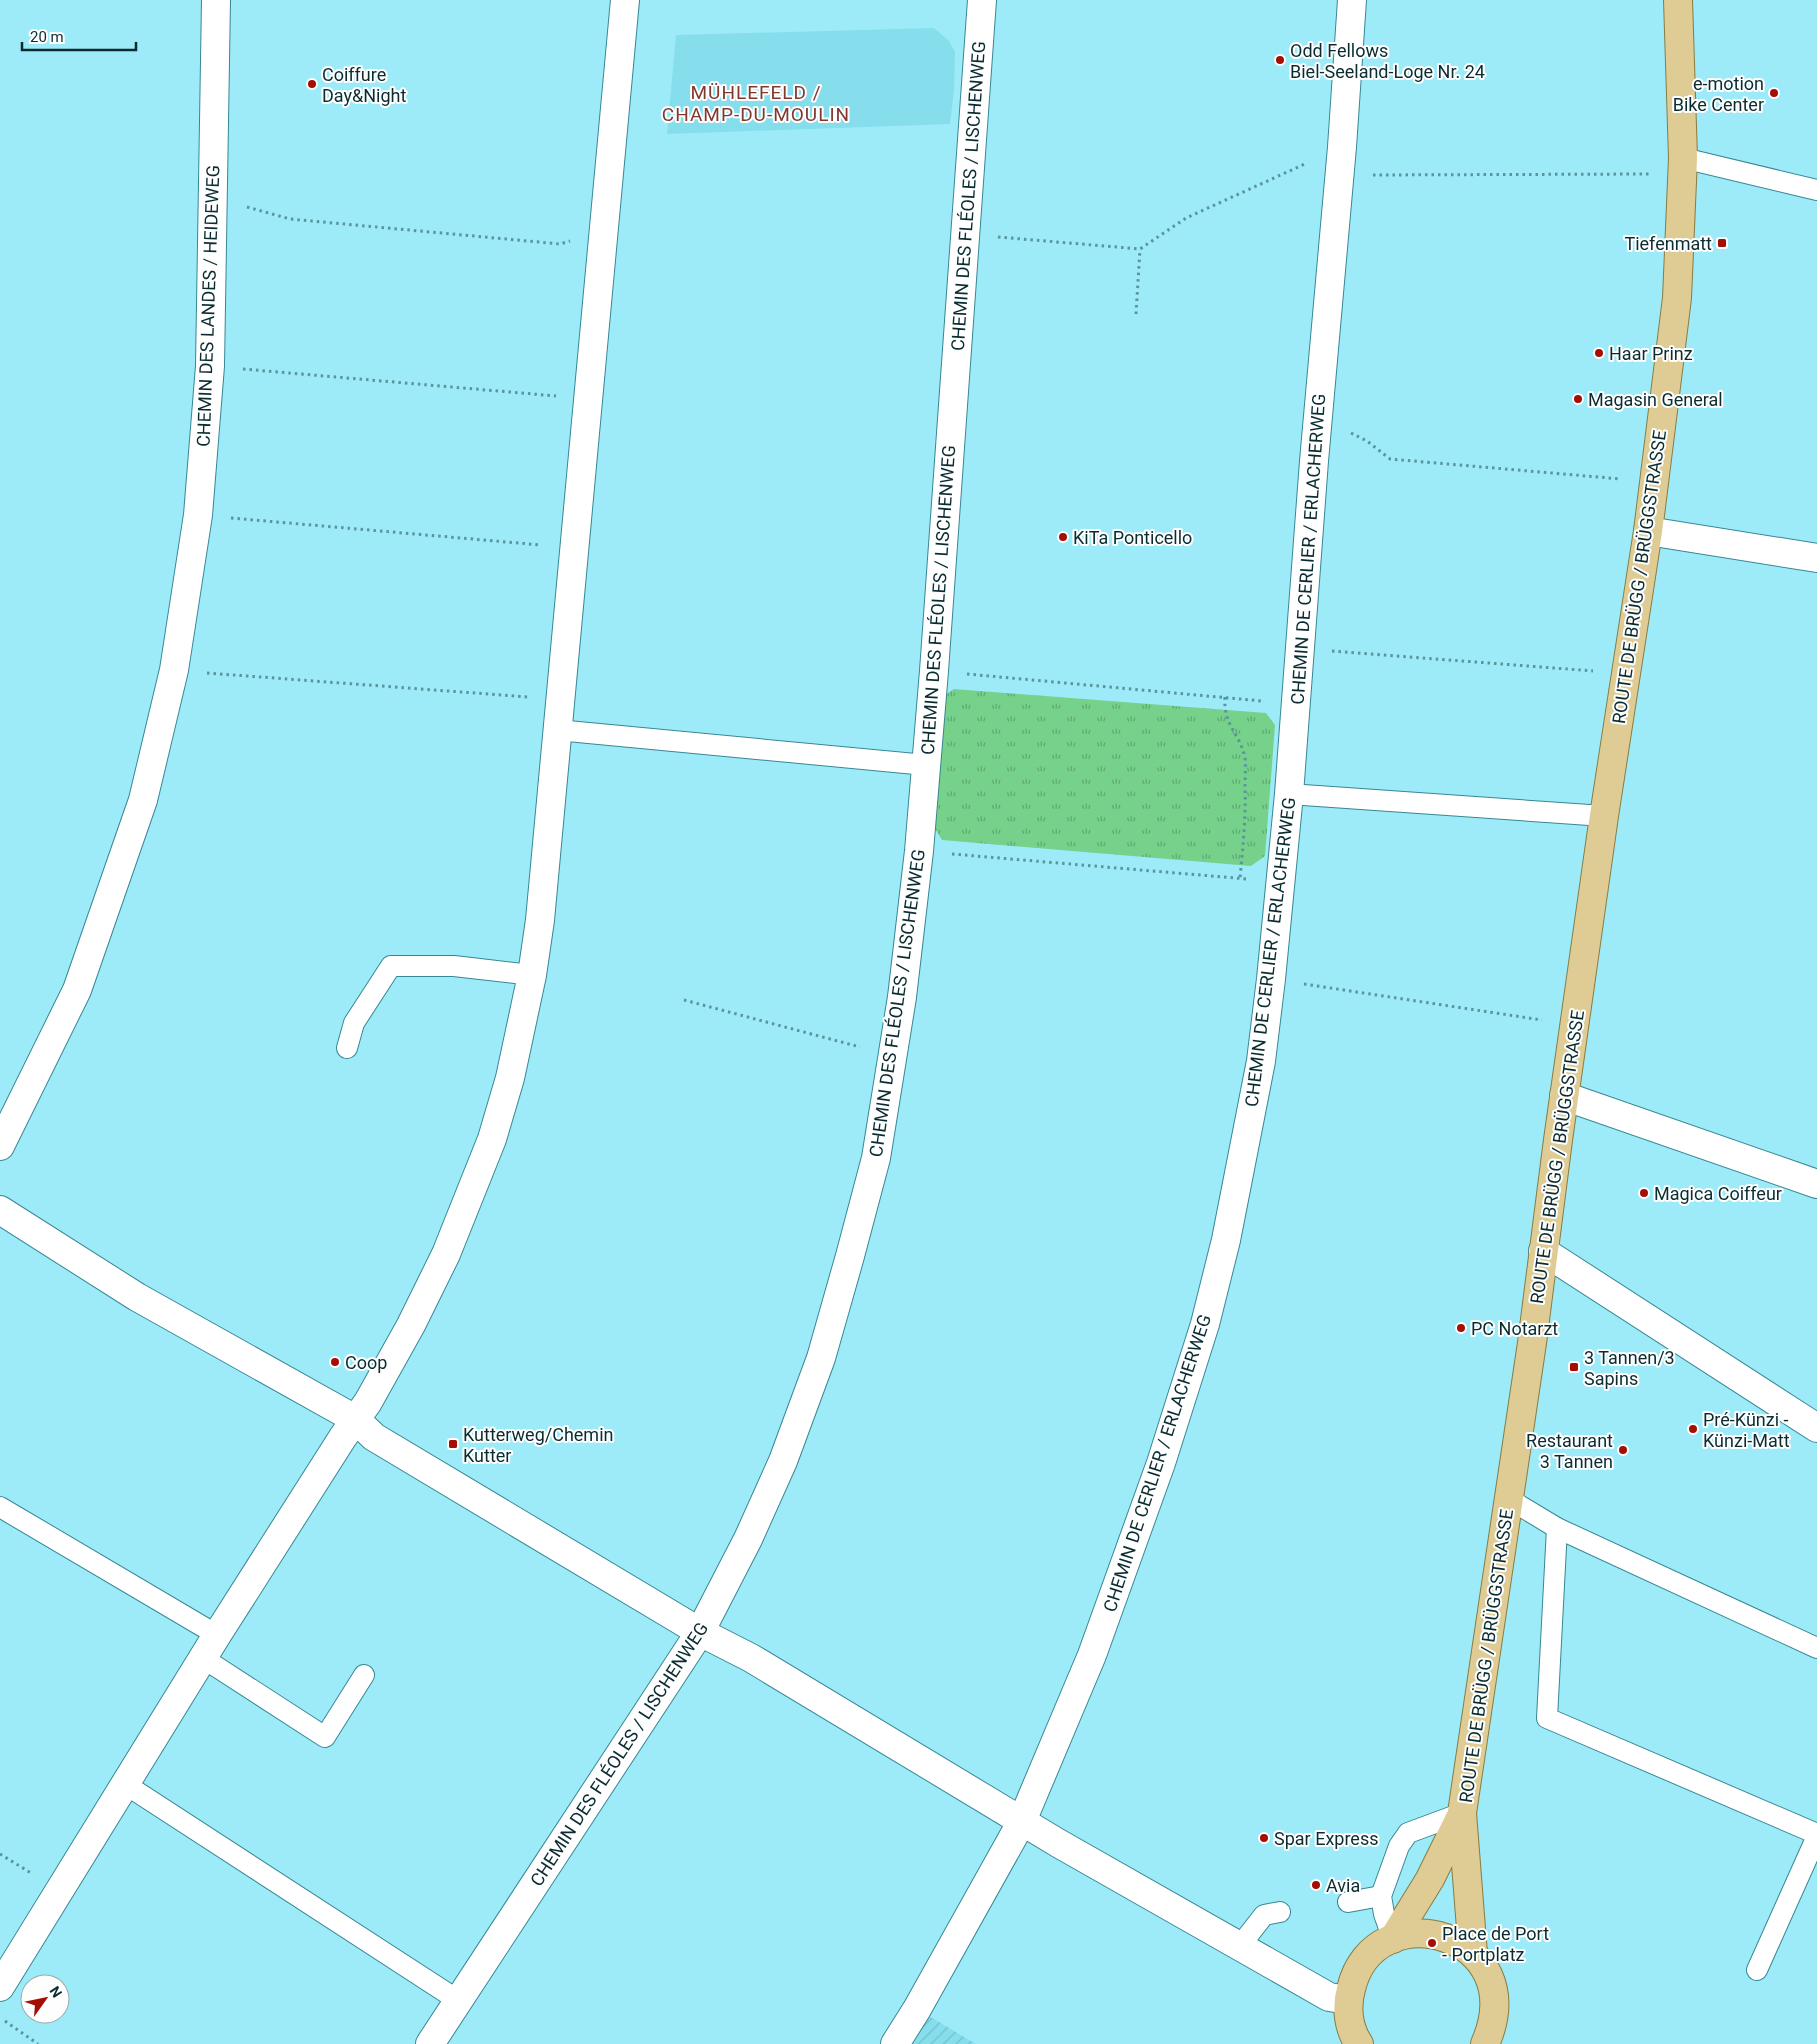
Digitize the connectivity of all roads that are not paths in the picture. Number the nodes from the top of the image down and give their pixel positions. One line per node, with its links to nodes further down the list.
1 (216, 0): 17 (street, CHEMIN DES LANDES / HEIDEWEG)
2 (625, 0): 10 (street)
3 (982, 0): 11 (street, CHEMIN DES FLÉOLES / LISCHENWEG)
4 (1352, 0): 12 (street, CHEMIN DE CERLIER / ERLACHERWEG)
5 (1678, 0): 6 (main road, ROUTE DE BRÜGG / BRÜGGSTRASSE)
6 (1683, 158): 7 (lane); 8 (main road, ROUTE DE BRÜGG / BRÜGGSTRASSE)
7 (1817, 190)
8 (1648, 531): 9 (street); 13 (main road, ROUTE DE BRÜGG / BRÜGGSTRASSE)
9 (1817, 558)
10 (557, 730): 11 (lane); 14 (street)
11 (926, 764): 26 (street, CHEMIN DES FLÉOLES / LISCHENWEG)
12 (1290, 794): 13 (lane); 33 (street, CHEMIN DE CERLIER / ERLACHERWEG)
13 (1604, 816): 16 (main road, ROUTE DE BRÜGG / BRÜGGSTRASSE)
14 (532, 975): 15 (lane); 21 (street)
15 (347, 1048)
16 (1564, 1096): 18 (street); 20 (main road, ROUTE DE BRÜGG / BRÜGGSTRASSE)
17 (0, 1146)
18 (1817, 1184)
19 (0, 1210): 21 (street)
20 (1543, 1251): 22 (street); 23 (main road, ROUTE DE BRÜGG / BRÜGGSTRASSE)
21 (355, 1419): 26 (street); 27 (street)
22 (1817, 1428)
23 (1509, 1499): 25 (lane, ROUTE DE BRÜGG / BRÜGGSTRASSE); 32 (main road, ROUTE DE BRÜGG / BRÜGGSTRASSE)
24 (0, 1507): 27 (lane)
25 (1557, 1528): 28 (lane, ROUTE DE BRÜGG / BRÜGGSTRASSE); 34 (lane)
26 (700, 1632): 33 (street); 44 (street, CHEMIN DES FLÉOLES / LISCHENWEG)
27 (217, 1636): 29 (street)
28 (1817, 1648)
29 (203, 1658): 30 (lane); 31 (street)
30 (364, 1675)
31 (125, 1784): 42 (street); 44 (lane)
32 (1462, 1813): 35 (lane); 38 (main road, ROUTE DE BRÜGG / BRÜGGSTRASSE); 40 (main road, ROUTE DE BRÜGG / BRÜGGSTRASSE)
33 (1022, 1821): 39 (street); 46 (street, CHEMIN DE CERLIER / ERLACHERWEG)
34 (1817, 1835): 41 (lane)
35 (1381, 1896): 36 (lane); 38 (lane)
36 (1348, 1902)
37 (1280, 1912): 39 (lane)
38 (1393, 1939): 40 (main road); 43 (main road)
39 (1238, 1947): 43 (street)
40 (1473, 1954): 48 (main road)
41 (1757, 1970)
42 (0, 1987)
43 (1348, 2000): 47 (main road)
44 (459, 2001): 45 (street, CHEMIN DES FLÉOLES / LISCHENWEG)
45 (430, 2044)
46 (895, 2044)
47 (1359, 2044)
48 (1485, 2044)

